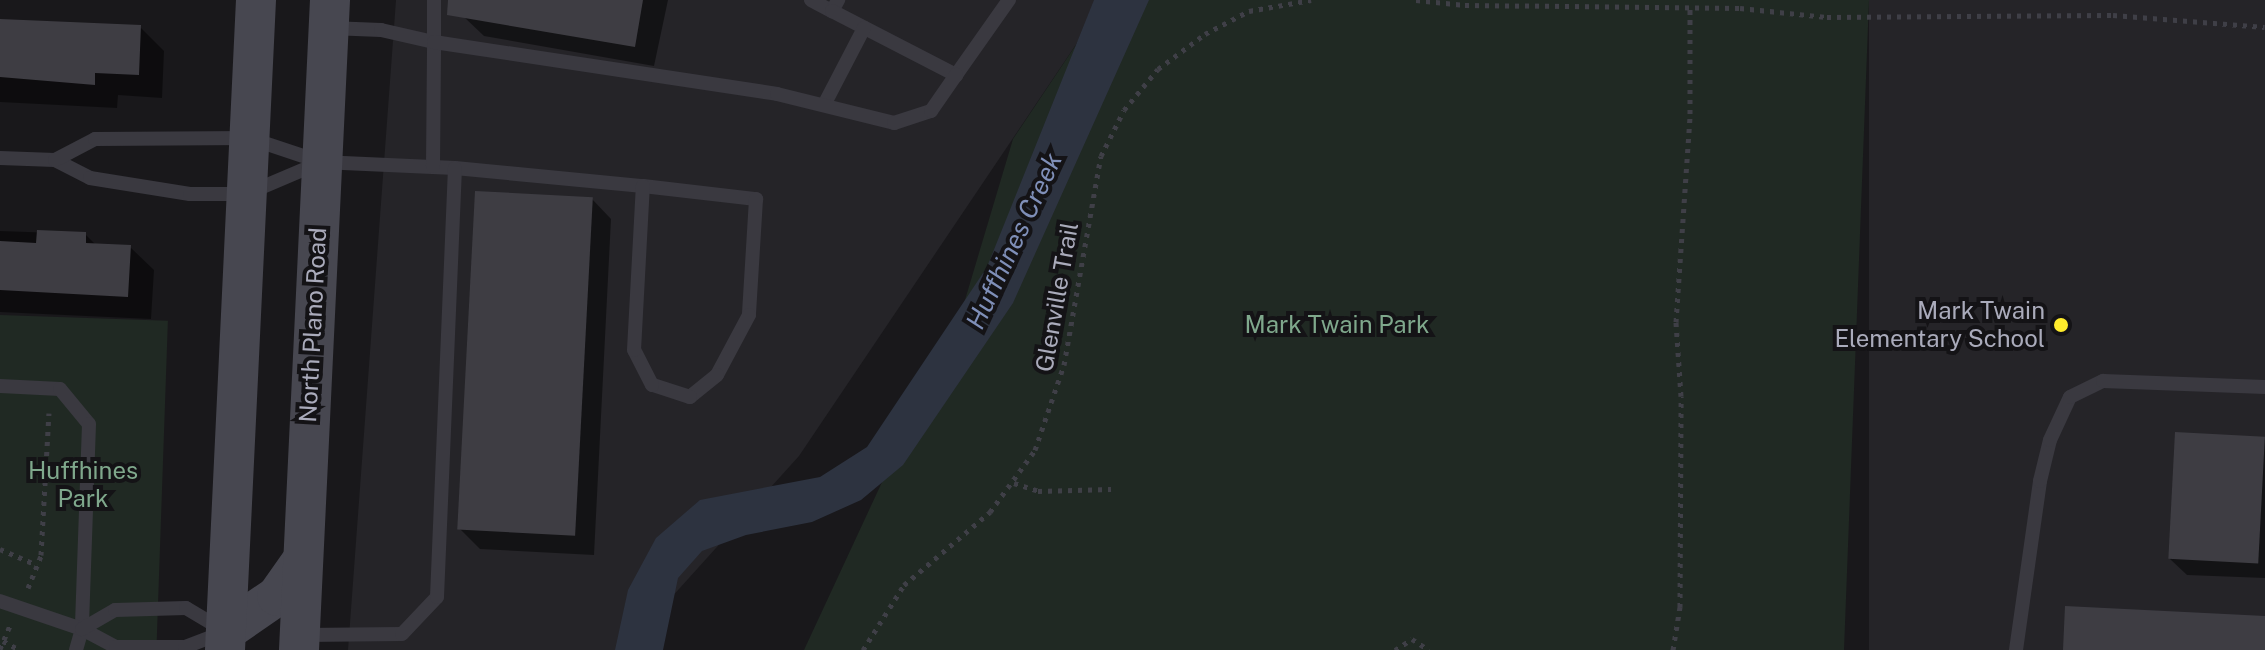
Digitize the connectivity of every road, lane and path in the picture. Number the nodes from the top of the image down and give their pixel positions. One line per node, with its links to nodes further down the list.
1 (256, 0): 15 (main road)
2 (434, 0): 12 (lane)
3 (811, 0): 7 (lane)
4 (1009, 0): 13 (lane)
5 (1311, 0): 26 (path, Glenville Trail)
6 (1416, 0): 8 (path)
7 (835, 6): 11 (lane)
8 (1690, 7): 10 (path); 43 (path)
9 (329, 14): 12 (lane); 18 (main road, North Plano Road)
10 (2265, 27)
11 (864, 28): 13 (lane); 14 (lane)
12 (434, 42): 14 (lane); 19 (lane)
13 (956, 75): 14 (lane)
14 (824, 105)
15 (249, 138): 17 (lane); 18 (lane); 22 (main road)
16 (0, 158): 17 (lane)
17 (55, 160): 22 (lane)
18 (321, 162): 19 (lane); 22 (lane); 29 (main road, North Plano Road)
19 (433, 166): 20 (lane)
20 (455, 168): 21 (lane); 35 (lane)
21 (643, 186): 21 (lane)
22 (246, 194): 36 (main road)
23 (0, 386): 33 (lane)
24 (2265, 387): 44 (lane)
25 (49, 412): 30 (path)
26 (1014, 483): 27 (path); 40 (path, Glenville Trail)
27 (1111, 489)
28 (0, 549): 30 (path)
29 (303, 559): 35 (main road, North Plano Road); 36 (main road)
30 (37, 565): 32 (path)
31 (0, 601): 32 (lane)
32 (18, 608): 33 (lane); 34 (path)
33 (82, 629): 36 (lane); 36 (lane); 39 (lane)
34 (3, 641): 37 (path); 38 (path)
35 (299, 642)
36 (236, 644)
37 (0, 649)
38 (20, 650)
39 (76, 650)
40 (863, 650)
41 (1395, 650): 42 (path)
42 (1429, 650)
43 (1673, 650)
44 (2016, 650)

